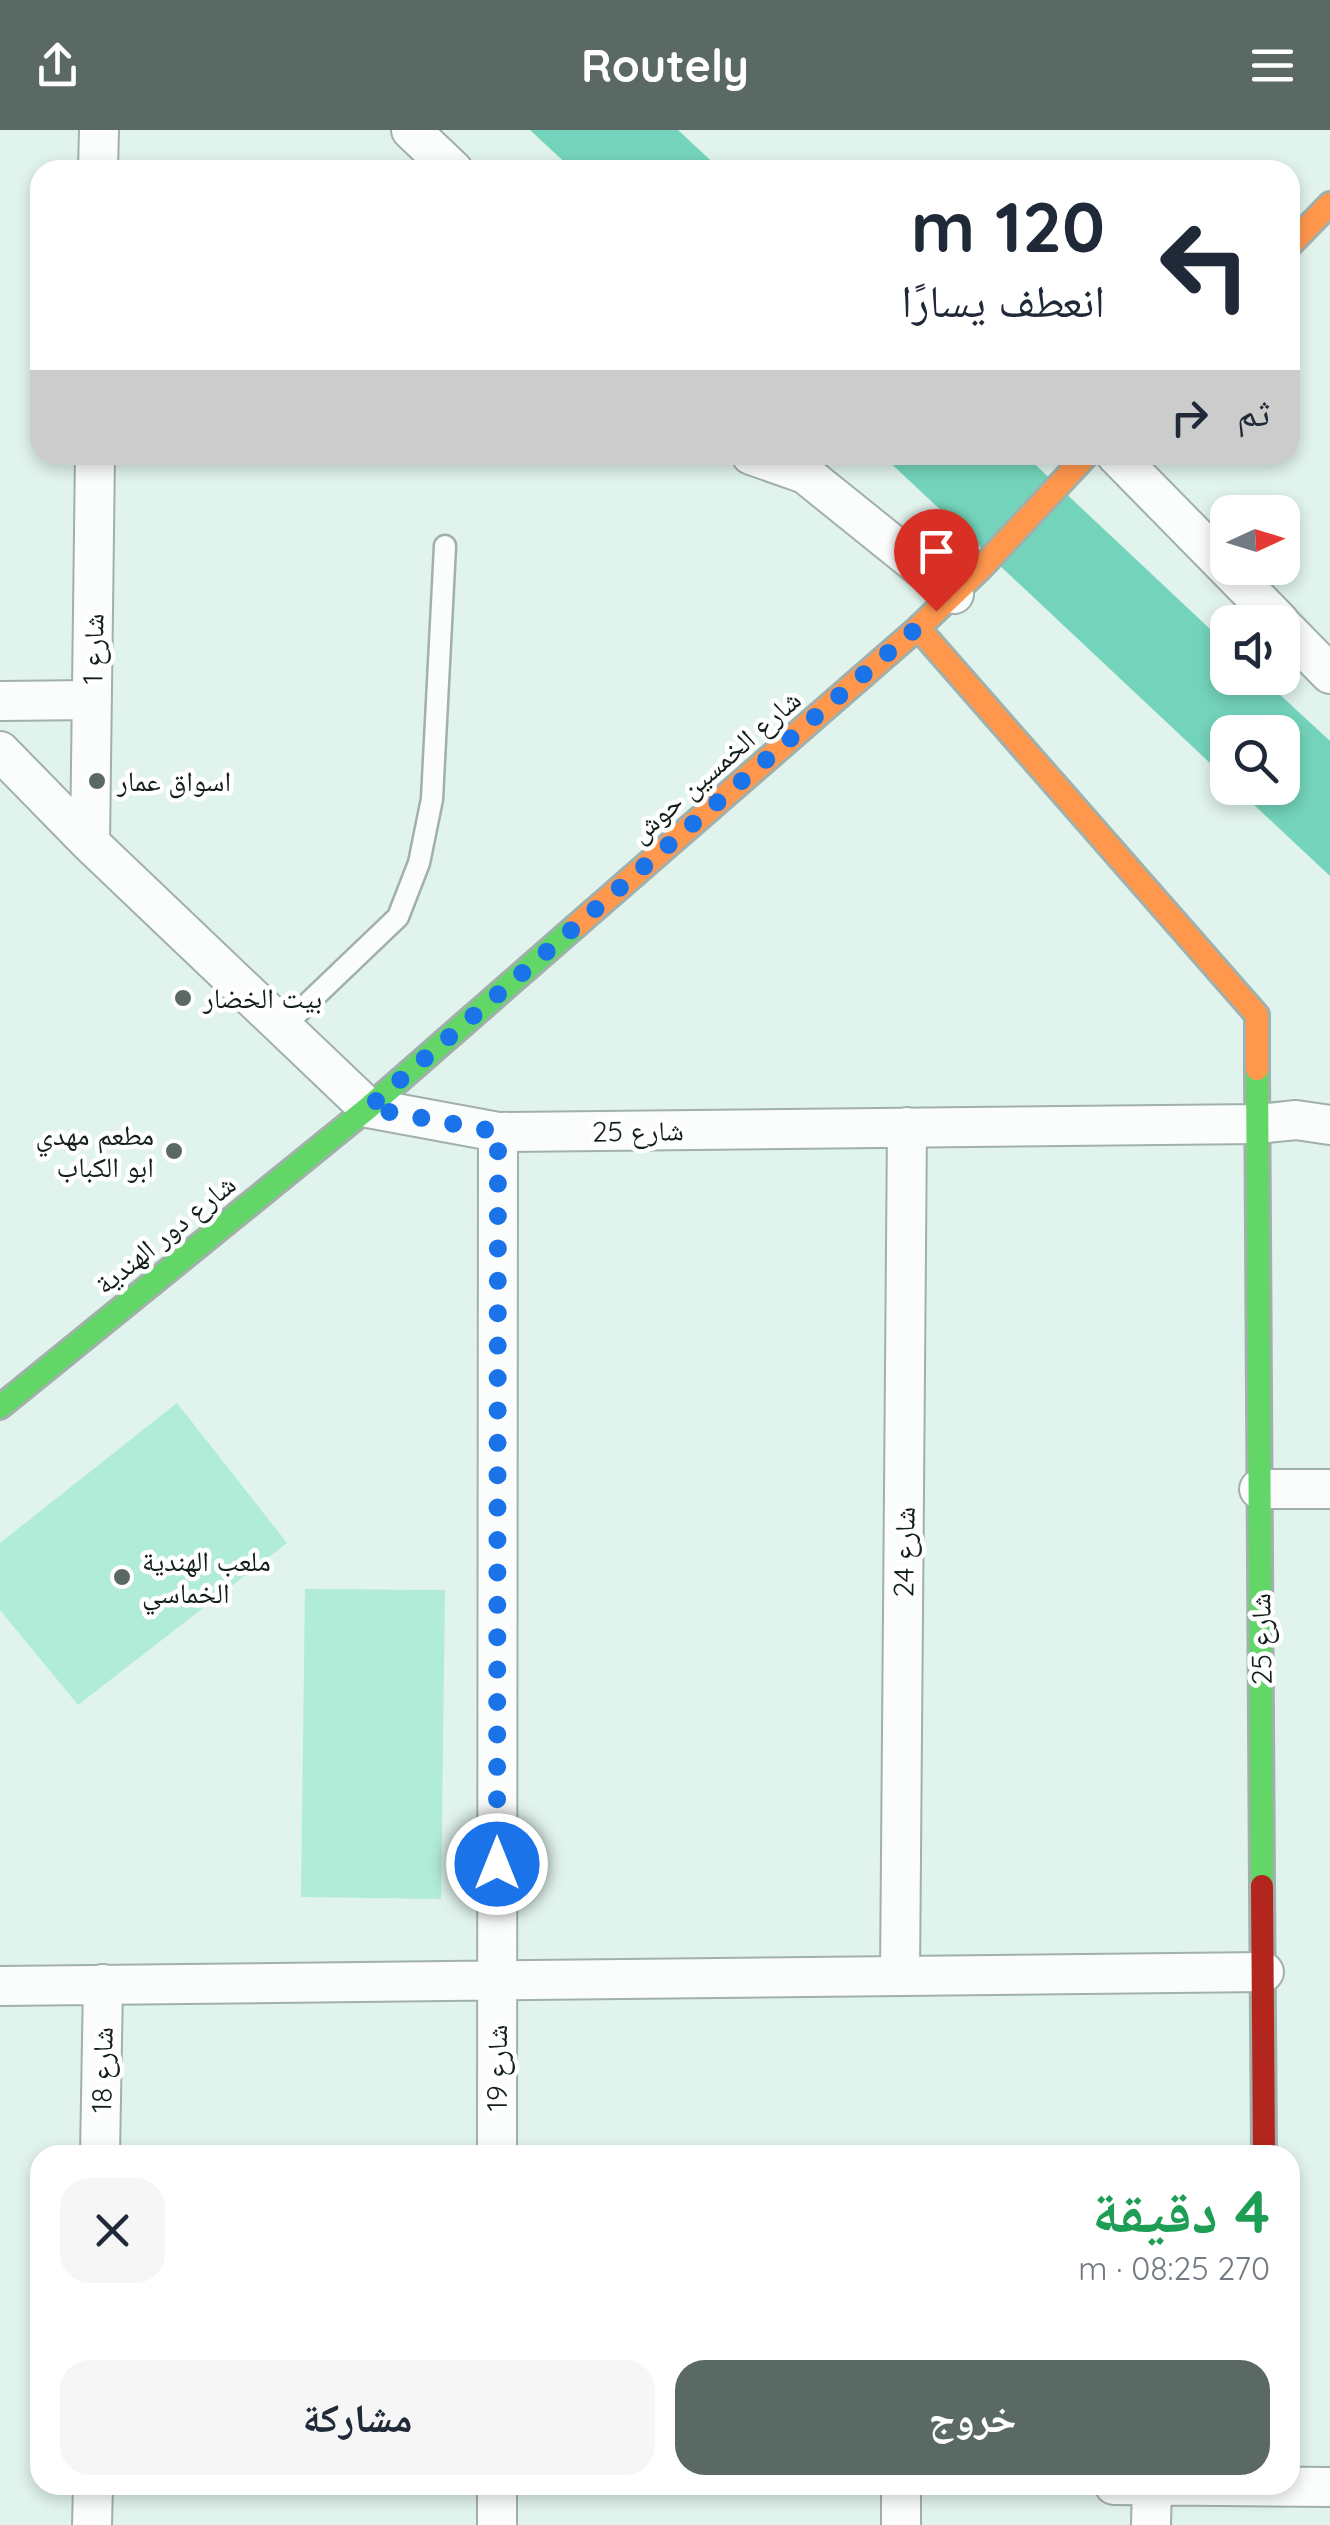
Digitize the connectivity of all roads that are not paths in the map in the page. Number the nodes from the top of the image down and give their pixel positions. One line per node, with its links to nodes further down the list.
1 (99, 130): 3 (street)
2 (412, 130): 4 (street)
3 (98, 160)
4 (444, 160)
5 (1330, 204): 6 (street)
6 (1300, 236)
7 (95, 465): 17 (street, شارع 1)
8 (780, 465): 12 (street)
9 (1077, 465): 12 (street, شارع الخمسين حوش)
10 (1126, 465): 13 (street)
11 (446, 546): 21 (lane)
12 (954, 594): 14 (street, شارع الخمسين حوش)
13 (1262, 605)
14 (918, 628): 22 (street, شارع الخمسين حوش); 23 (street, شارع 25)
15 (1300, 643): 16 (street)
16 (1330, 674)
17 (92, 700): 18 (street); 20 (street, شارع 1)
18 (0, 701)
19 (0, 751): 20 (street)
20 (90, 843): 21 (street)
21 (283, 1026): 22 (street)
22 (368, 1108): 26 (street, شارع 25); 27 (street, شارع دور الهندية)
23 (1258, 1124): 24 (street); 25 (street, شارع 25); 28 (street, شارع 25)
24 (1330, 1125)
25 (908, 1127): 26 (street, شارع 25); 31 (street, شارع 24)
26 (498, 1132): 32 (street, شارع 19)
27 (0, 1407)
28 (1260, 1489): 29 (street); 30 (street, شارع 25)
29 (1330, 1489)
30 (1264, 1972): 31 (street); 37 (street, شارع 25)
31 (900, 1976): 32 (street)
32 (497, 1980): 33 (street); 36 (street, شارع 19)
33 (103, 1984): 34 (street); 35 (street, شارع 18)
34 (0, 1986)
35 (100, 2145)
36 (497, 2145)
37 (1264, 2145)
38 (1300, 2487): 39 (street)
39 (1330, 2488)
40 (92, 2495): 44 (street)
41 (497, 2495): 45 (street)
42 (902, 2495): 46 (street)
43 (1152, 2495): 47 (street)
44 (92, 2525)
45 (497, 2525)
46 (901, 2525)
47 (1150, 2525)

